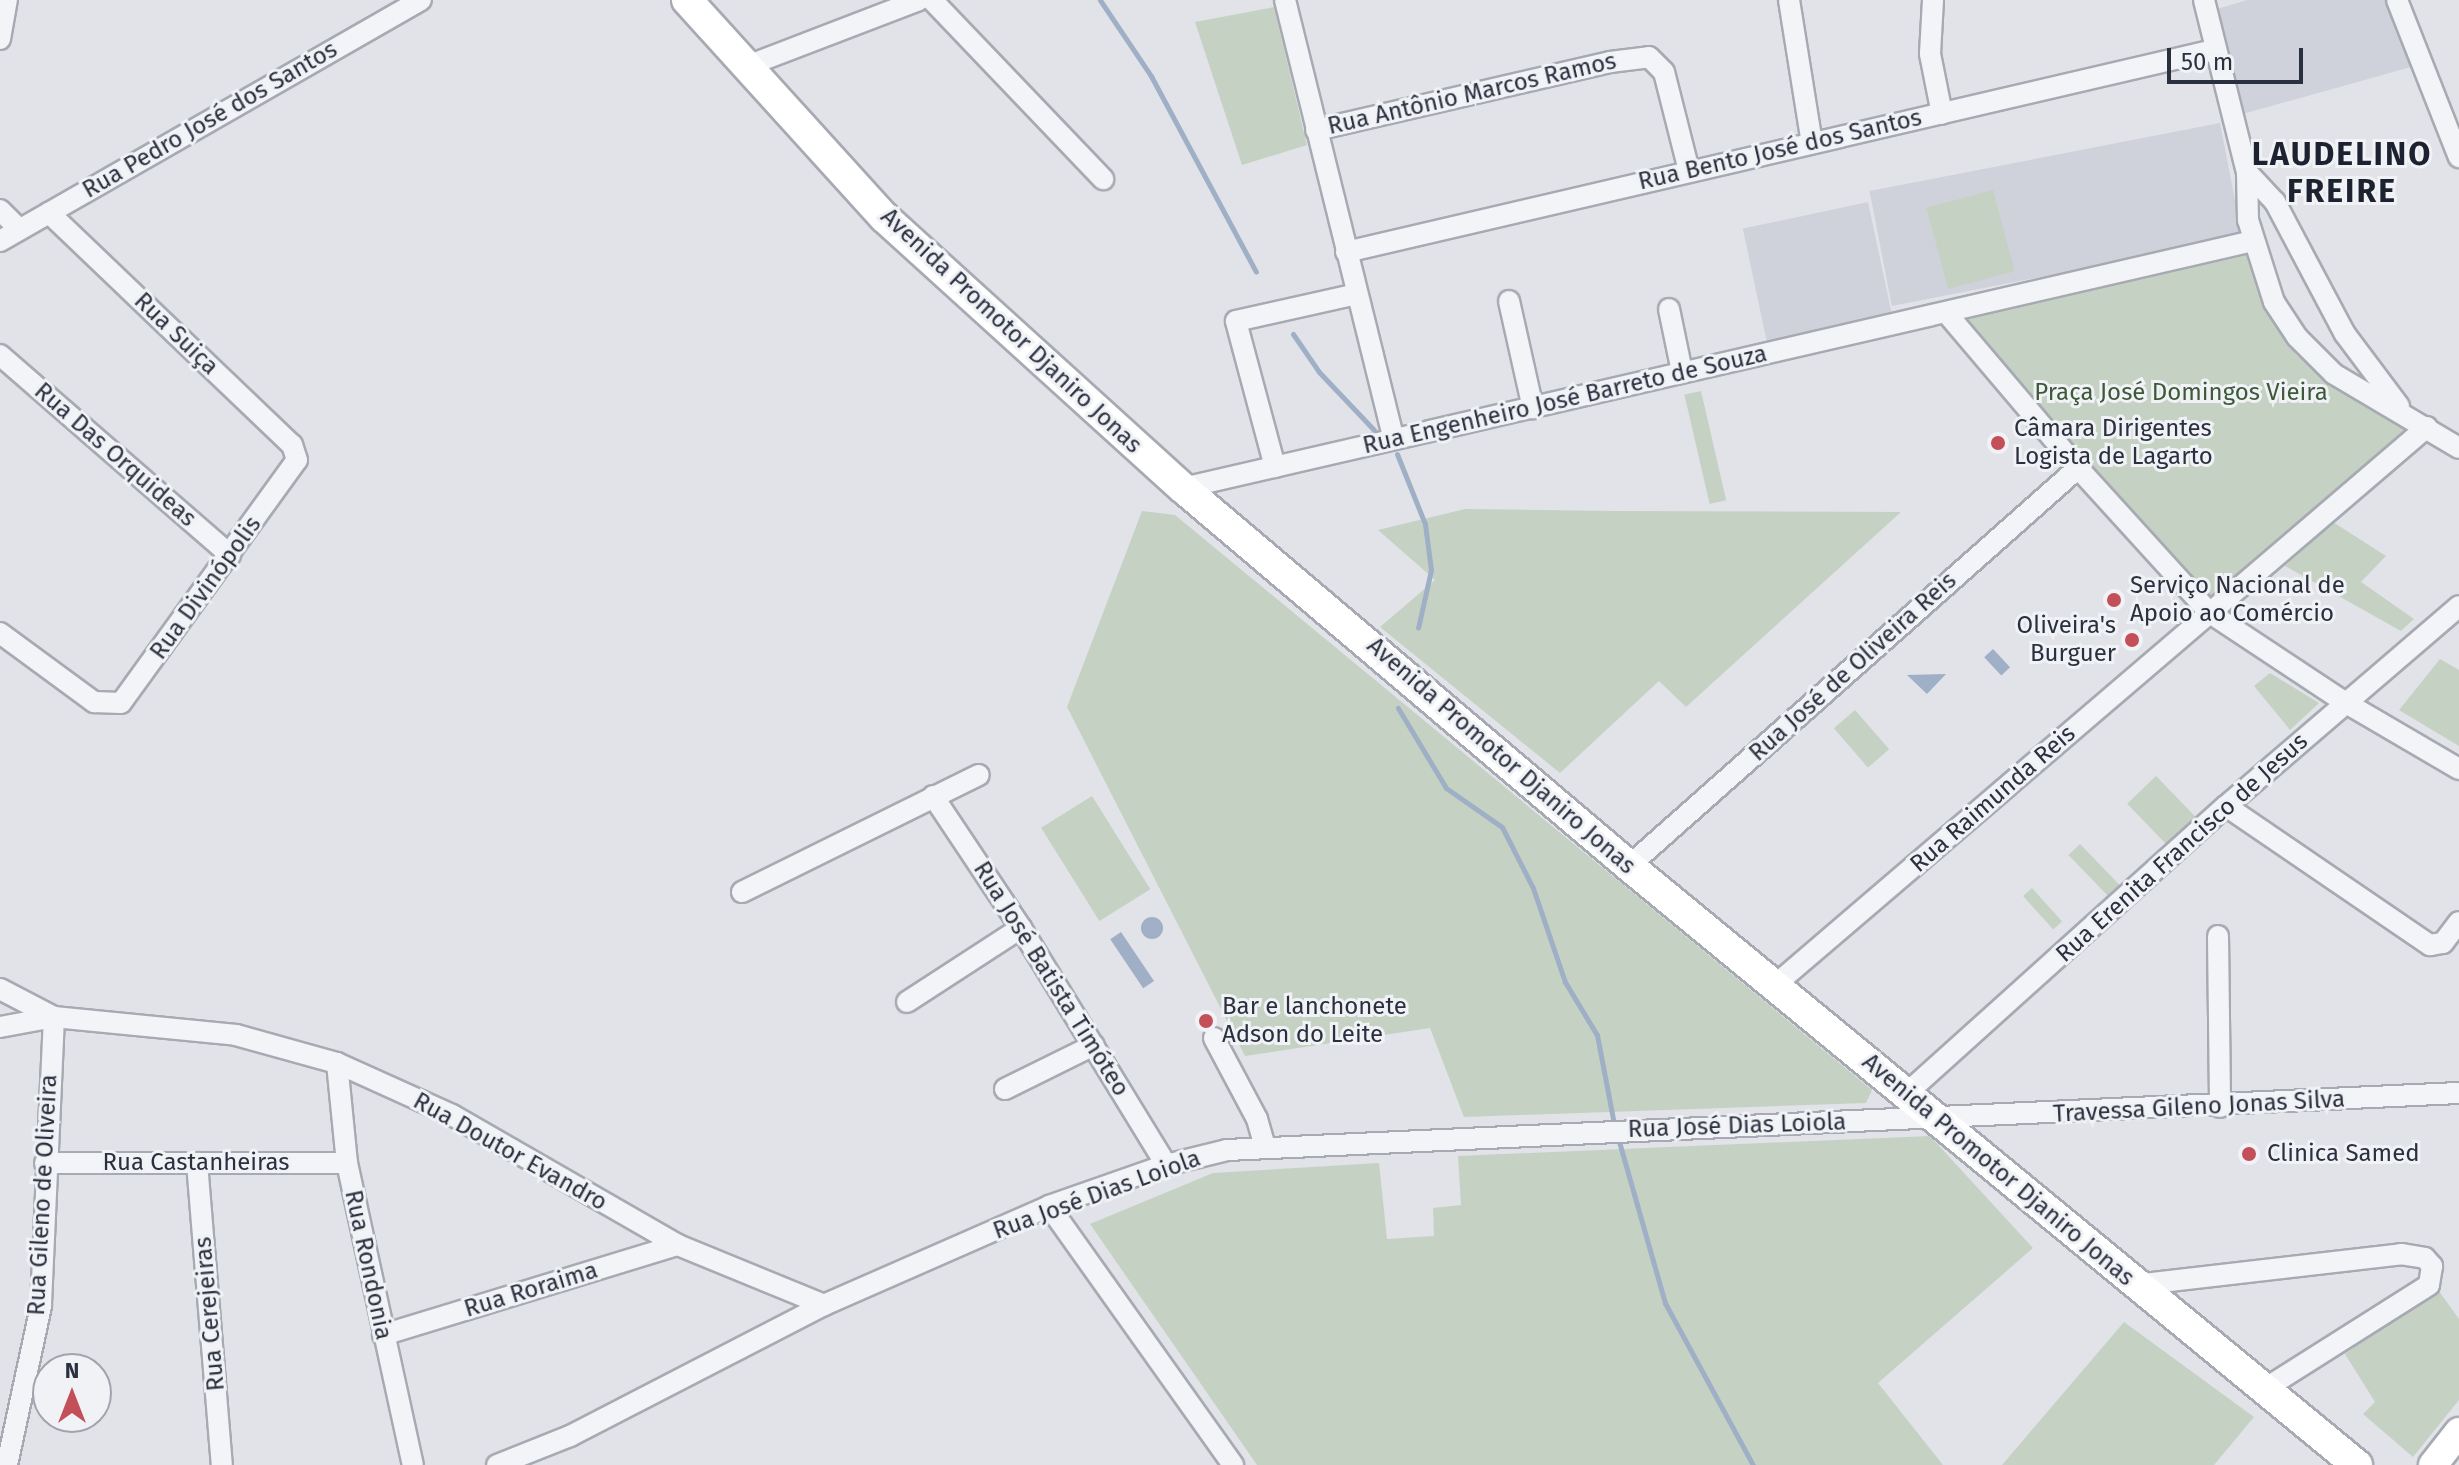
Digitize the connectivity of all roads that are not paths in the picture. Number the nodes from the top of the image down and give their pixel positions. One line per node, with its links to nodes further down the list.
1 (7, 0): 11 (street)
2 (421, 0): 24 (street, Rua Pedro José dos Santos)
3 (687, 0): 13 (main road, Avenida Promotor Djaniro Jonas)
4 (919, 0): 13 (street)
5 (932, 0): 20 (street)
6 (1933, 0): 14 (street)
7 (2204, 0): 12 (street)
8 (2397, 0): 17 (street)
9 (1289, 1): 15 (street)
10 (1785, 4): 16 (street)
11 (0, 39)
12 (2214, 50): 14 (street, Rua Bento José dos Santos); 19 (street)
13 (747, 66): 42 (main road, Avenida Promotor Djaniro Jonas)
14 (1942, 114): 16 (street, Rua Bento José dos Santos)
15 (1316, 130): 18 (street, Rua Antônio Marcos Ramos); 28 (street)
16 (1812, 143): 18 (street, Rua Bento José dos Santos)
17 (2459, 157)
18 (1689, 171): 28 (street, Rua Bento José dos Santos)
19 (2247, 172): 21 (street); 22 (street)
20 (1103, 179)
21 (2270, 196): 22 (street); 36 (street)
22 (2246, 203): 27 (street)
23 (0, 210): 25 (street)
24 (49, 213): 25 (street, Rua Pedro José dos Santos); 39 (street, Rua Suiça)
25 (19, 229): 26 (street, Rua Pedro José dos Santos)
26 (0, 241)
27 (2253, 241): 32 (street); 36 (street)
28 (1346, 252): 29 (street)
29 (1357, 294): 37 (street); 40 (street)
30 (1509, 301): 35 (street)
31 (1669, 309): 34 (street)
32 (1949, 316): 34 (street, Rua Engenheiro José Barreto de Souza); 41 (street)
33 (0, 355): 43 (street, Rua Das Orquideas)
34 (1682, 372): 35 (street, Rua Engenheiro José Barreto de Souza)
35 (1533, 408): 37 (street, Rua Engenheiro José Barreto de Souza)
36 (2420, 424): 38 (street); 45 (street)
37 (1394, 439): 40 (street, Rua Engenheiro José Barreto de Souza)
38 (2459, 448)
39 (297, 460): 43 (street, Rua Divinópolis)
40 (1275, 467): 42 (street, Rua Engenheiro José Barreto de Souza)
41 (2078, 468): 45 (street); 52 (street, Rua José de Oliveira Reis)
42 (1183, 488): 52 (main road, Avenida Promotor Djaniro Jonas)
43 (230, 555): 46 (street, Rua Divinópolis)
44 (2459, 606): 47 (street, Rua Erenita Francisco de Jesus)
45 (2210, 613): 47 (street); 57 (street, Rua Raimunda Reis)
46 (0, 633)
47 (2346, 703): 48 (street); 51 (street, Rua Erenita Francisco de Jesus)
48 (2459, 769)
49 (979, 775): 50 (street)
50 (933, 796): 53 (street); 54 (street, Rua José Batista Timóteo)
51 (2226, 806): 55 (street); 66 (street, Rua Erenita Francisco de Jesus)
52 (1629, 866): 57 (main road, Avenida Promotor Djaniro Jonas)
53 (742, 892)
54 (1021, 928): 59 (street); 63 (street, Rua José Batista Timóteo)
55 (2454, 930)
56 (2218, 936): 68 (street)
57 (1775, 985): 66 (main road, Avenida Promotor Djaniro Jonas)
58 (0, 989): 60 (street, Rua Doutor Evandro)
59 (907, 1002)
60 (54, 1017): 61 (street); 64 (street, Rua Doutor Evandro); 71 (street, Rua Gileno de Oliveira)
61 (0, 1027)
62 (1214, 1038): 70 (street)
63 (1094, 1045): 65 (street); 74 (street, Rua José Batista Timóteo)
64 (337, 1063): 73 (street, Rua Rondonia); 76 (street, Rua Doutor Evandro)
65 (1005, 1089)
66 (1907, 1093): 69 (main road, Avenida Promotor Djaniro Jonas)
67 (2459, 1093): 68 (street, Travessa Gileno Jonas Silva)
68 (2220, 1107): 69 (street, Travessa Gileno Jonas Silva)
69 (1940, 1119): 70 (street, Rua José Dias Loiola); 77 (main road, Avenida Promotor Djaniro Jonas)
70 (1265, 1147): 74 (street, Rua José Dias Loiola)
71 (45, 1163): 72 (street, Rua Castanheiras); 82 (street, Rua Gileno de Oliveira)
72 (197, 1163): 73 (street, Rua Castanheiras); 83 (street, Rua Cerejeiras)
73 (347, 1163): 79 (street, Rua Rondonia)
74 (1166, 1165): 75 (street, Rua José Dias Loiola)
75 (1049, 1206): 78 (street, Rua José Dias Loiola); 86 (street)
76 (678, 1245): 78 (street, Rua Doutor Evandro); 79 (street, Rua Roraima)
77 (2135, 1285): 80 (main road, Avenida Promotor Djaniro Jonas); 80 (street)
78 (824, 1305): 85 (street, Rua José Dias Loiola)
79 (383, 1335): 84 (street, Rua Rondonia)
80 (2263, 1390): 87 (main road, Avenida Promotor Djaniro Jonas)
81 (2459, 1432): 88 (main road)
82 (7, 1465)
83 (222, 1465)
84 (413, 1465)
85 (497, 1465)
86 (1233, 1465)
87 (2357, 1465)
88 (2433, 1465)

